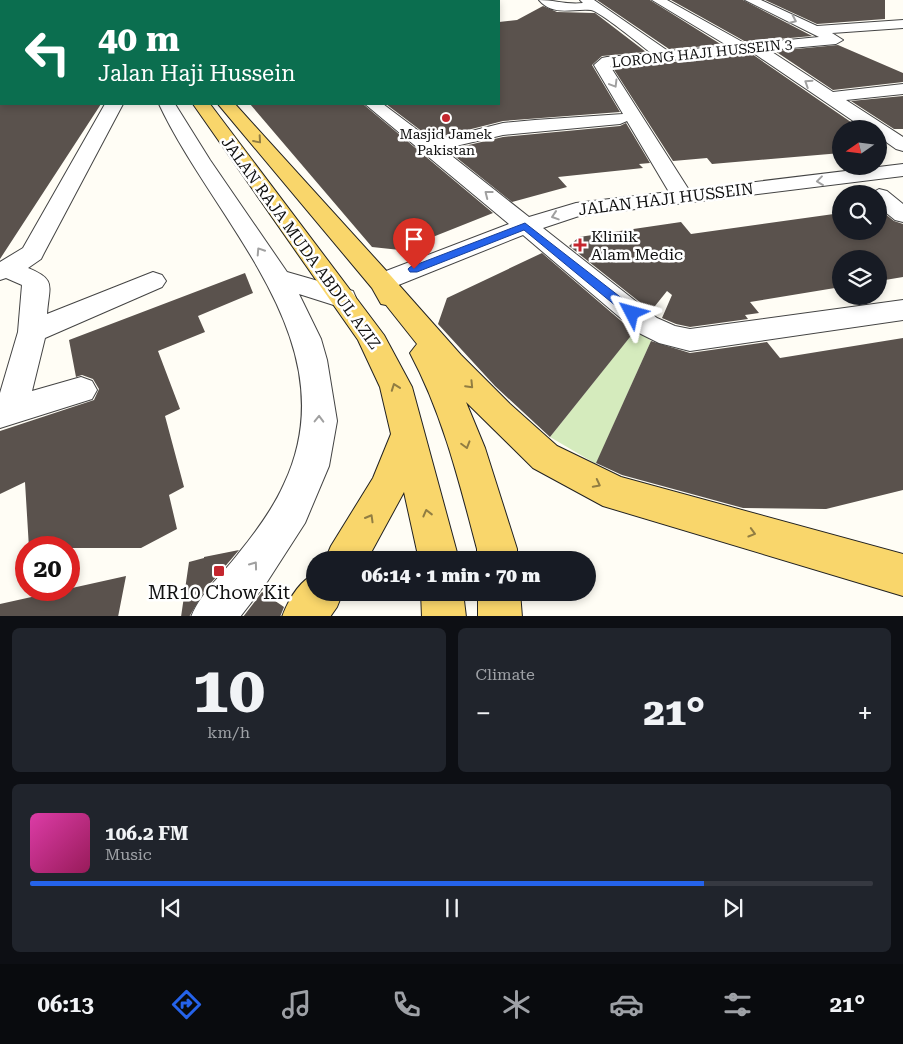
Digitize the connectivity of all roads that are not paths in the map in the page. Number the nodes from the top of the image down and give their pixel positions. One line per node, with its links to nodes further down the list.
1 (545, 0): 4 (street)
2 (658, 0): 7 (street)
3 (751, 0): 6 (street, one-way to 6)
4 (590, 3): 8 (street)
5 (903, 24): 6 (street)
6 (815, 30): 7 (street, LORONG HAJI HUSSEIN 3)
7 (750, 49): 8 (street, LORONG HAJI HUSSEIN 3); 10 (street, one-way to 7)
8 (664, 55): 24 (street, LORONG HAJI HUSSEIN 3, one-way to 24)
9 (903, 89): 10 (street)
10 (831, 97): 17 (street)
11 (113, 105): 28 (street)
12 (168, 105): 29 (street, one-way to 12)
13 (202, 105): 32 (main road, JALAN RAJA MUDA ABDUL AZIZ)
14 (227, 105): 31 (main road, JALAN RAJA MUDA ABDUL AZIZ, one-way to 31)
15 (373, 105): 20 (street)
16 (620, 120): 20 (street)
17 (866, 120)
18 (888, 135): 19 (street)
19 (903, 145)
20 (429, 148): 27 (street, one-way to 20)
21 (903, 170): 22 (street, JALAN HAJI HUSSEIN)
22 (854, 177): 23 (street); 24 (street, JALAN HAJI HUSSEIN, one-way to 24)
23 (864, 185)
24 (682, 196): 27 (street, JALAN HAJI HUSSEIN, one-way to 27)
25 (887, 203): 26 (street)
26 (903, 215)
27 (525, 226): 31 (street, JALAN HAJI HUSSEIN); 33 (street)
28 (4, 270): 34 (street)
29 (278, 278): 32 (street); 45 (street, one-way to 29)
30 (153, 281): 34 (street)
31 (382, 282): 40 (main road, JALAN RAJA MUDA ABDUL AZIZ, one-way to 40); 41 (main road, one-way to 41)
32 (344, 298): 37 (main road, JALAN RAJA MUDA ABDUL AZIZ, one-way to 32)
33 (903, 310)
34 (32, 332): 36 (street)
35 (81, 390): 36 (street)
36 (6, 412)
37 (408, 434): 38 (main road, one-way to 37); 39 (main road, JALAN RAJA MUDA ABDUL AZIZ, one-way to 37)
38 (350, 551)
39 (437, 551)
40 (497, 551)
41 (903, 575)
42 (315, 601): 46 (main road)
43 (443, 601): 47 (main road)
44 (499, 601): 48 (main road)
45 (212, 616)
46 (303, 616)
47 (444, 616)
48 (500, 616)

